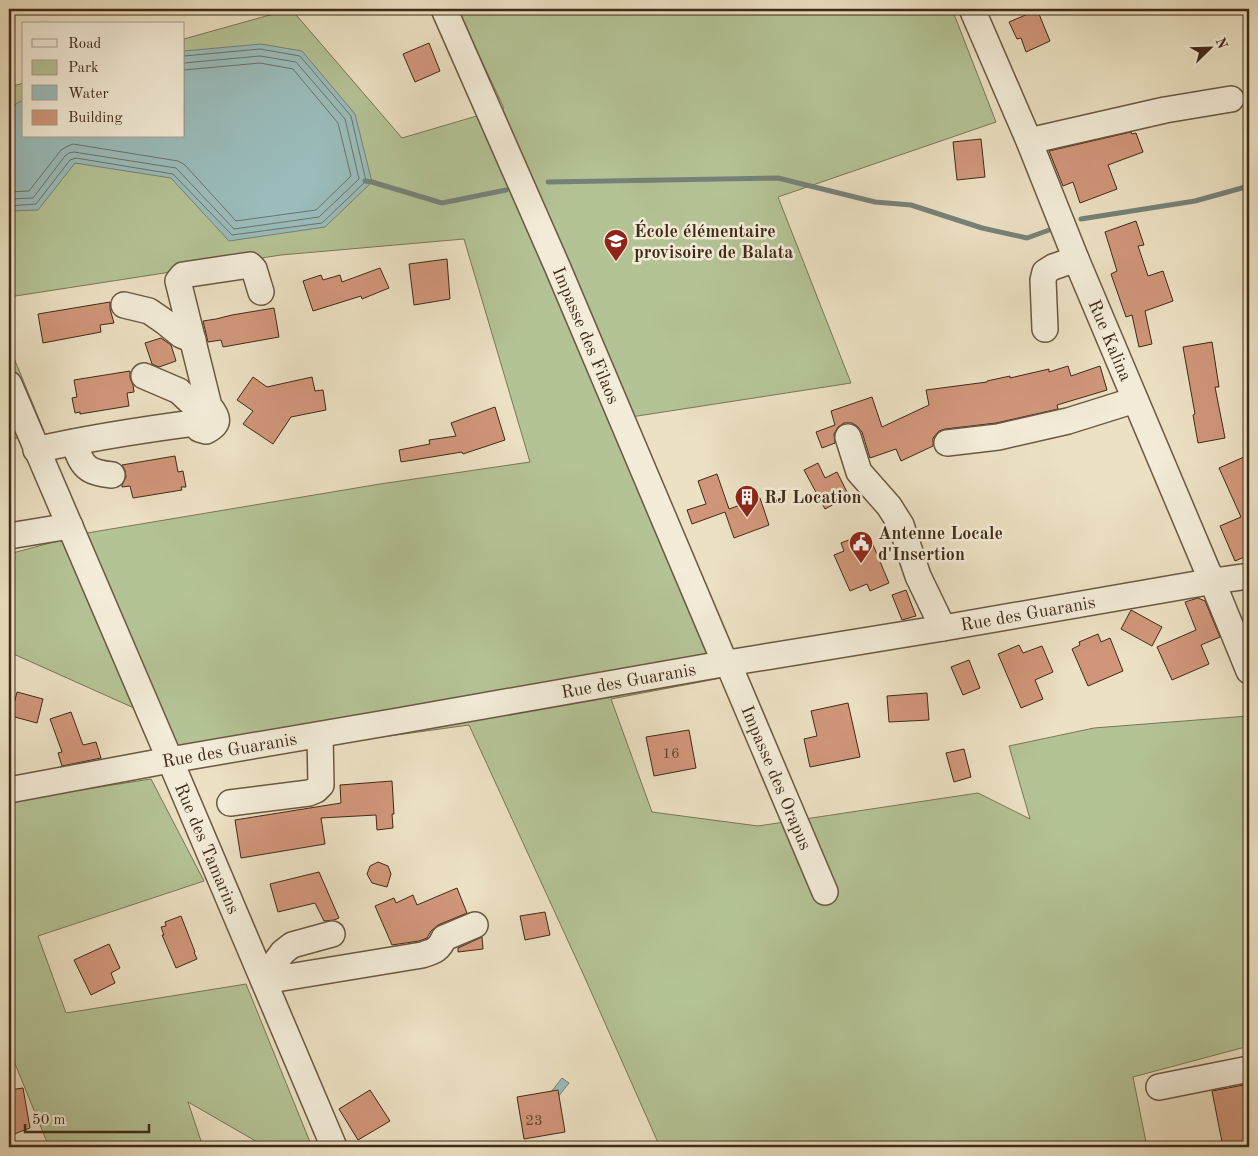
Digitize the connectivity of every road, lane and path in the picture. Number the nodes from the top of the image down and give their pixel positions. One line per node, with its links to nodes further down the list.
1 (444, 9): 24 (street, Impasse des Filaos)
2 (972, 9): 4 (street, Rue Kalina)
3 (1231, 99): 4 (street)
4 (1029, 141): 5 (street, Rue Kalina)
5 (1076, 259): 8 (street); 12 (street, Rue Kalina)
6 (261, 292): 9 (street)
7 (124, 305): 9 (street)
8 (1045, 329)
9 (193, 340): 13 (street)
10 (144, 376): 13 (street)
11 (9, 384): 17 (street, Rue des Tamarins)
12 (1135, 400): 16 (street); 22 (street, Rue Kalina)
13 (200, 413): 15 (street)
14 (848, 437): 23 (street)
15 (74, 442): 17 (street); 18 (street)
16 (947, 443)
17 (36, 450): 19 (street, Rue des Tamarins)
18 (112, 475)
19 (70, 526): 20 (street); 27 (street, Rue des Tamarins)
20 (9, 536)
21 (1249, 576): 22 (street, Rue des Guaranis)
22 (1214, 581): 23 (street, Rue des Guaranis); 25 (street, Rue Kalina)
23 (943, 628): 24 (street, Rue des Guaranis)
24 (728, 663): 26 (street, Rue des Guaranis); 30 (street, Impasse des Orapus)
25 (1249, 671)
26 (320, 734): 27 (street, Rue des Guaranis); 29 (street)
27 (170, 760): 28 (street, Rue des Guaranis); 33 (street, Rue des Tamarins)
28 (9, 790)
29 (230, 803)
30 (825, 892)
31 (474, 925): 33 (street)
32 (332, 934): 33 (street)
33 (270, 980): 36 (street, Rue des Tamarins)
34 (1249, 1069): 35 (street)
35 (1159, 1087)
36 (334, 1147)

